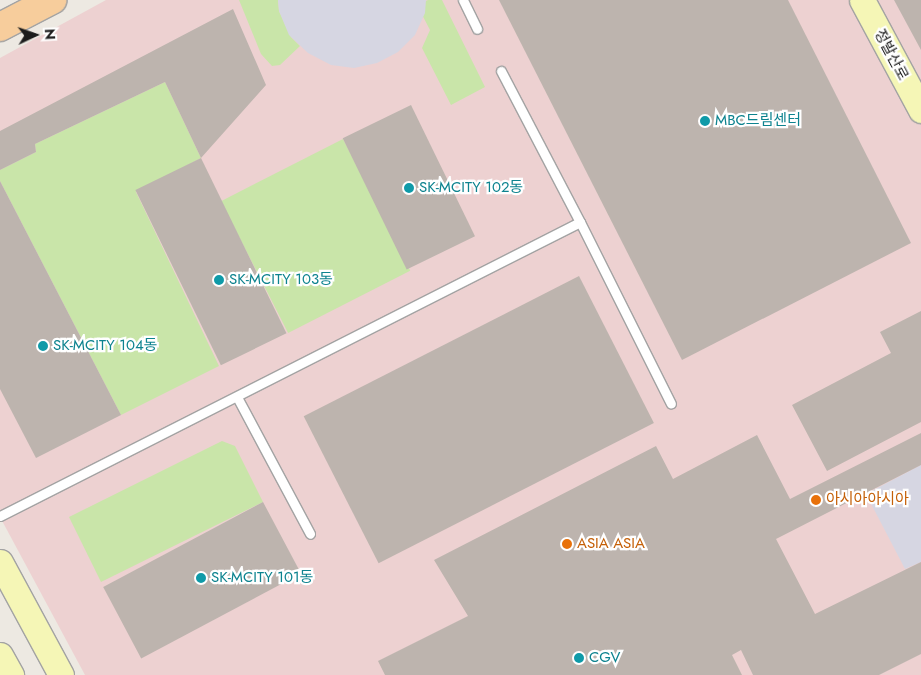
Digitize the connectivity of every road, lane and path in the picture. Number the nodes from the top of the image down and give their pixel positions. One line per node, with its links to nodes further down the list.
1 (52, 0): 4 (main road)
2 (463, 0): 5 (lane)
3 (862, 0): 7 (main road, 정발산로)
4 (0, 27)
5 (477, 29)
6 (501, 71): 8 (lane)
7 (921, 110)
8 (580, 222): 9 (lane); 10 (lane)
9 (237, 397): 11 (lane); 12 (lane)
10 (671, 404)
11 (0, 516)
12 (310, 534)
13 (0, 562): 16 (main road)
14 (0, 655): 15 (main road)
15 (10, 675)
16 (61, 675)

